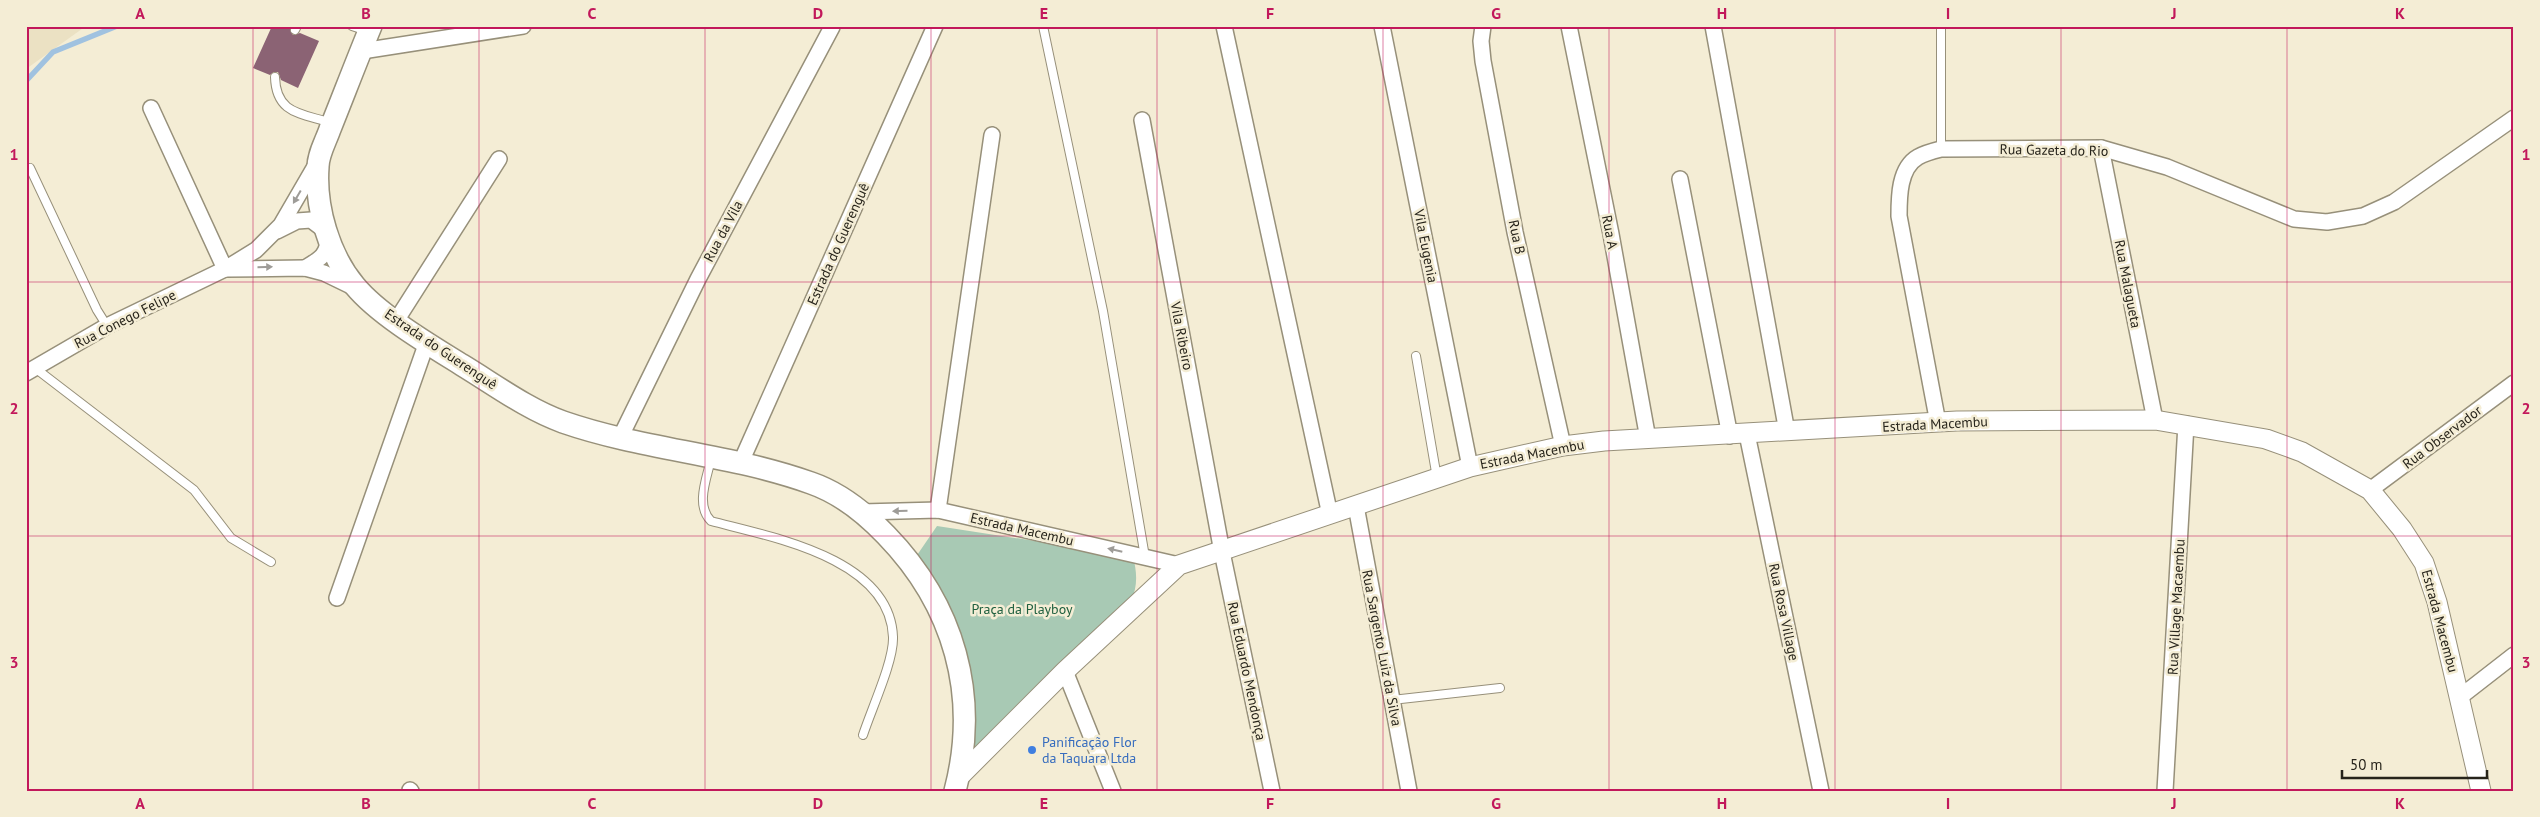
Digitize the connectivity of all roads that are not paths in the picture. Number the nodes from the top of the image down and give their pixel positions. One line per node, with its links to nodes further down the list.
1 (524, 26): 11 (street)
2 (935, 26): 44 (street, Estrada do Guerenguê)
3 (1043, 26): 53 (lane)
4 (1224, 26): 51 (street)
5 (1382, 26): 45 (street, Vila Eugenia)
6 (1483, 26): 42 (street, Rua B)
7 (1569, 26): 41 (street, Rua A)
8 (1713, 26): 38 (street)
9 (1942, 26): 19 (lane)
10 (832, 27): 40 (street, Rua da Vila)
11 (364, 34): 16 (main road, Estrada do Guerenguê)
12 (275, 77): 16 (lane)
13 (151, 108): 27 (street)
14 (2514, 118): 18 (street, Rua Gazeta do Rio)
15 (1142, 120): 52 (street, Vila Ribeiro)
16 (332, 124): 21 (main road, Estrada do Guerenguê)
17 (992, 135): 49 (street)
18 (2101, 148): 19 (street, Rua Gazeta do Rio); 35 (street, Rua Malagueta)
19 (1941, 149): 36 (street, Rua Gazeta do Rio)
20 (500, 159): 29 (street)
21 (318, 162): 24 (street, Rua Conego Felipe, one-way to 24); 25 (main road, Estrada do Guerenguê)
22 (30, 168): 30 (lane)
23 (1680, 179): 39 (street, Rua Rosa Village)
24 (276, 231): 25 (street); 27 (street, Rua Conego Felipe)
25 (328, 235): 26 (street); 28 (main road, Estrada do Guerenguê)
26 (305, 268): 27 (street, Rua Conego Felipe, one-way to 26); 28 (street, Rua Conego Felipe)
27 (225, 269): 30 (street, Rua Conego Felipe)
28 (357, 288): 29 (main road, Estrada do Guerenguê)
29 (396, 321): 31 (main road, Estrada do Guerenguê)
30 (107, 326): 33 (street, Rua Conego Felipe)
31 (427, 342): 40 (main road, Estrada do Guerenguê); 56 (street)
32 (1416, 356): 46 (lane)
33 (31, 370): 54 (lane)
34 (2514, 383): 47 (street, Rua Observador)
35 (2155, 420): 36 (street, Estrada Macembu); 37 (street, Estrada Macembu)
36 (1938, 423): 38 (street, Estrada Macembu)
37 (2186, 424): 47 (street, Estrada Macembu); 68 (street, Rua Village Macaembu)
38 (1788, 432): 39 (street, Estrada Macembu)
39 (1738, 435): 41 (street, Estrada Macembu); 67 (street, Rua Rosa Village)
40 (620, 438): 43 (main road, Estrada do Guerenguê)
41 (1648, 439): 42 (street, Estrada Macembu)
42 (1562, 446): 45 (street, Estrada Macembu)
43 (711, 457): 44 (main road, Estrada do Guerenguê); 62 (lane)
44 (741, 462): 50 (main road, Estrada do Guerenguê)
45 (1470, 467): 46 (street, Estrada Macembu)
46 (1437, 478): 48 (street, Estrada Macembu)
47 (2370, 490): 60 (street, Estrada Macembu)
48 (1356, 506): 51 (street, Estrada Macembu); 61 (street, Rua Sargento Luiz da Silva)
49 (938, 510): 50 (street, Estrada Macembu, one-way to 50); 53 (street, Estrada Macembu, one-way to 49)
50 (862, 512): 63 (main road, Estrada do Guerenguê)
51 (1330, 515): 52 (street, Estrada Macembu)
52 (1222, 552): 55 (street, Estrada Macembu); 65 (street, Rua Eduardo Mendonça)
53 (1145, 557): 55 (street, Estrada Macembu)
54 (271, 562)
55 (1180, 565): 58 (street, Estrada Macembu)
56 (338, 598)
57 (2514, 656): 60 (street)
58 (1065, 671): 63 (street, Estrada Macembu); 64 (street)
59 (1500, 688): 61 (lane)
60 (2460, 697): 69 (street, Estrada Macembu)
61 (1392, 700): 66 (street, Rua Sargento Luiz da Silva)
62 (863, 734)
63 (957, 784)
64 (1113, 791)
65 (1272, 791)
66 (1409, 791)
67 (1821, 791)
68 (2165, 791)
69 (2481, 791)

